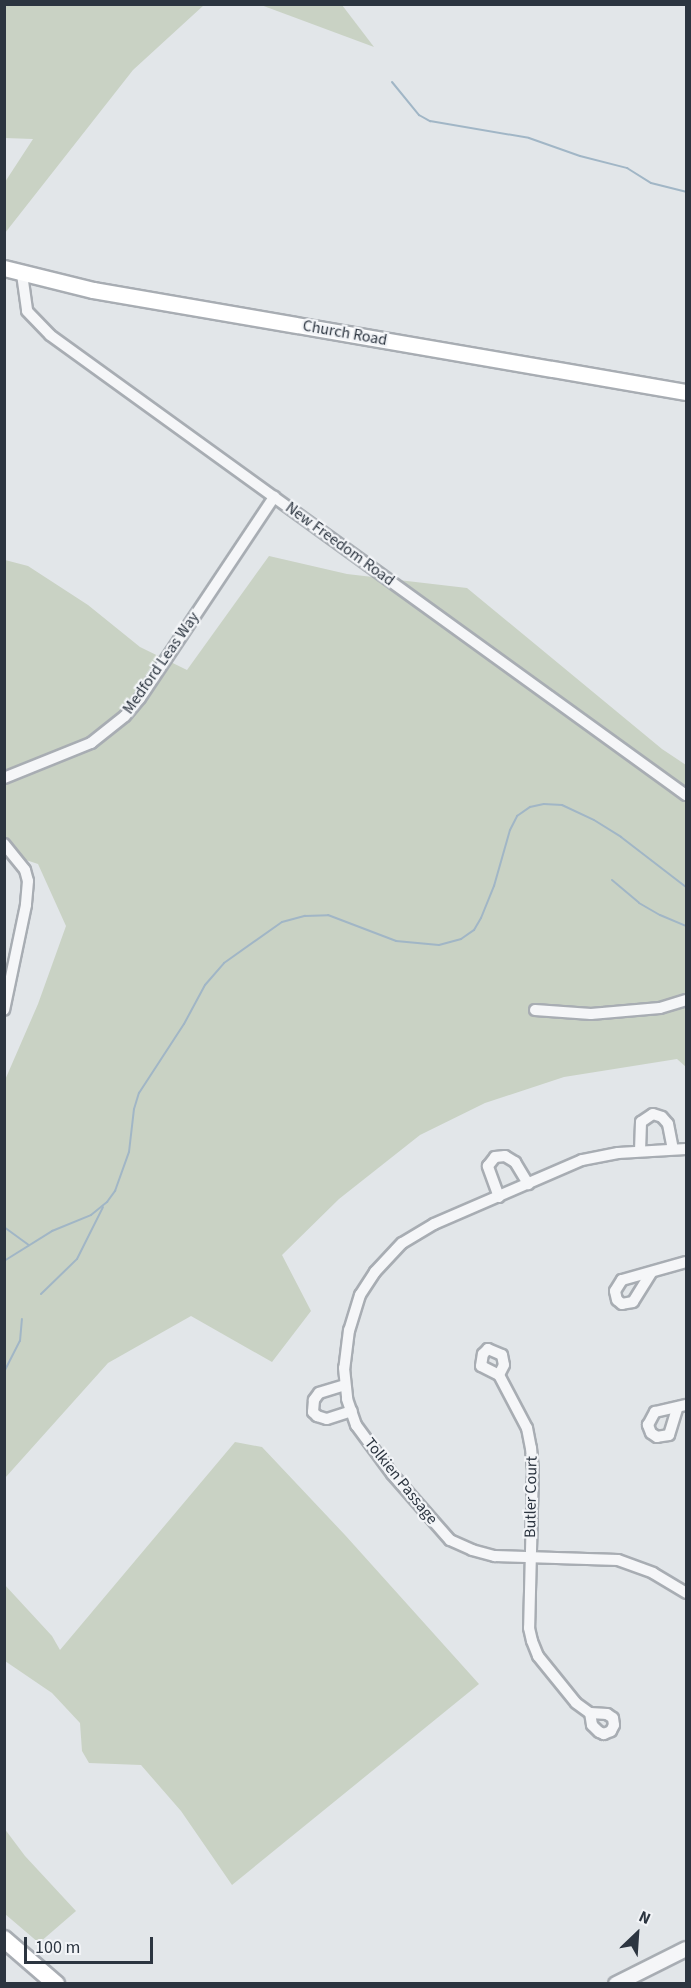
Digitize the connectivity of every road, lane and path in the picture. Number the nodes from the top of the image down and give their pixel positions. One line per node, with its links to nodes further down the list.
1 (4, 268): 2 (main road, Church Road)
2 (22, 274): 3 (main road, Church Road); 4 (street, New Freedom Road)
3 (687, 392)
4 (274, 497): 5 (street, Medford Leas Way); 6 (street, New Freedom Road)
5 (4, 778)
6 (687, 795)
7 (4, 844): 9 (street)
8 (687, 1000): 10 (street)
9 (4, 1010)
10 (535, 1010)
11 (673, 1149): 12 (street, Tolkien Passage); 13 (street, Tolkien Passage); 13 (street)
12 (687, 1149)
13 (640, 1151): 14 (street, Tolkien Passage)
14 (528, 1184): 15 (street, Tolkien Passage); 15 (street)
15 (498, 1197): 19 (street, Tolkien Passage)
16 (687, 1262): 17 (street)
17 (651, 1273)
18 (499, 1375): 21 (street, Butler Court)
19 (345, 1385): 20 (street, Tolkien Passage); 20 (street)
20 (352, 1411): 21 (street, Tolkien Passage)
21 (530, 1555): 22 (street, Tolkien Passage); 23 (street, Butler Court)
22 (687, 1593)
23 (590, 1713)
24 (4, 1939): 26 (highway)
25 (687, 1949): 27 (street)
26 (51, 1982)
27 (616, 1983)

